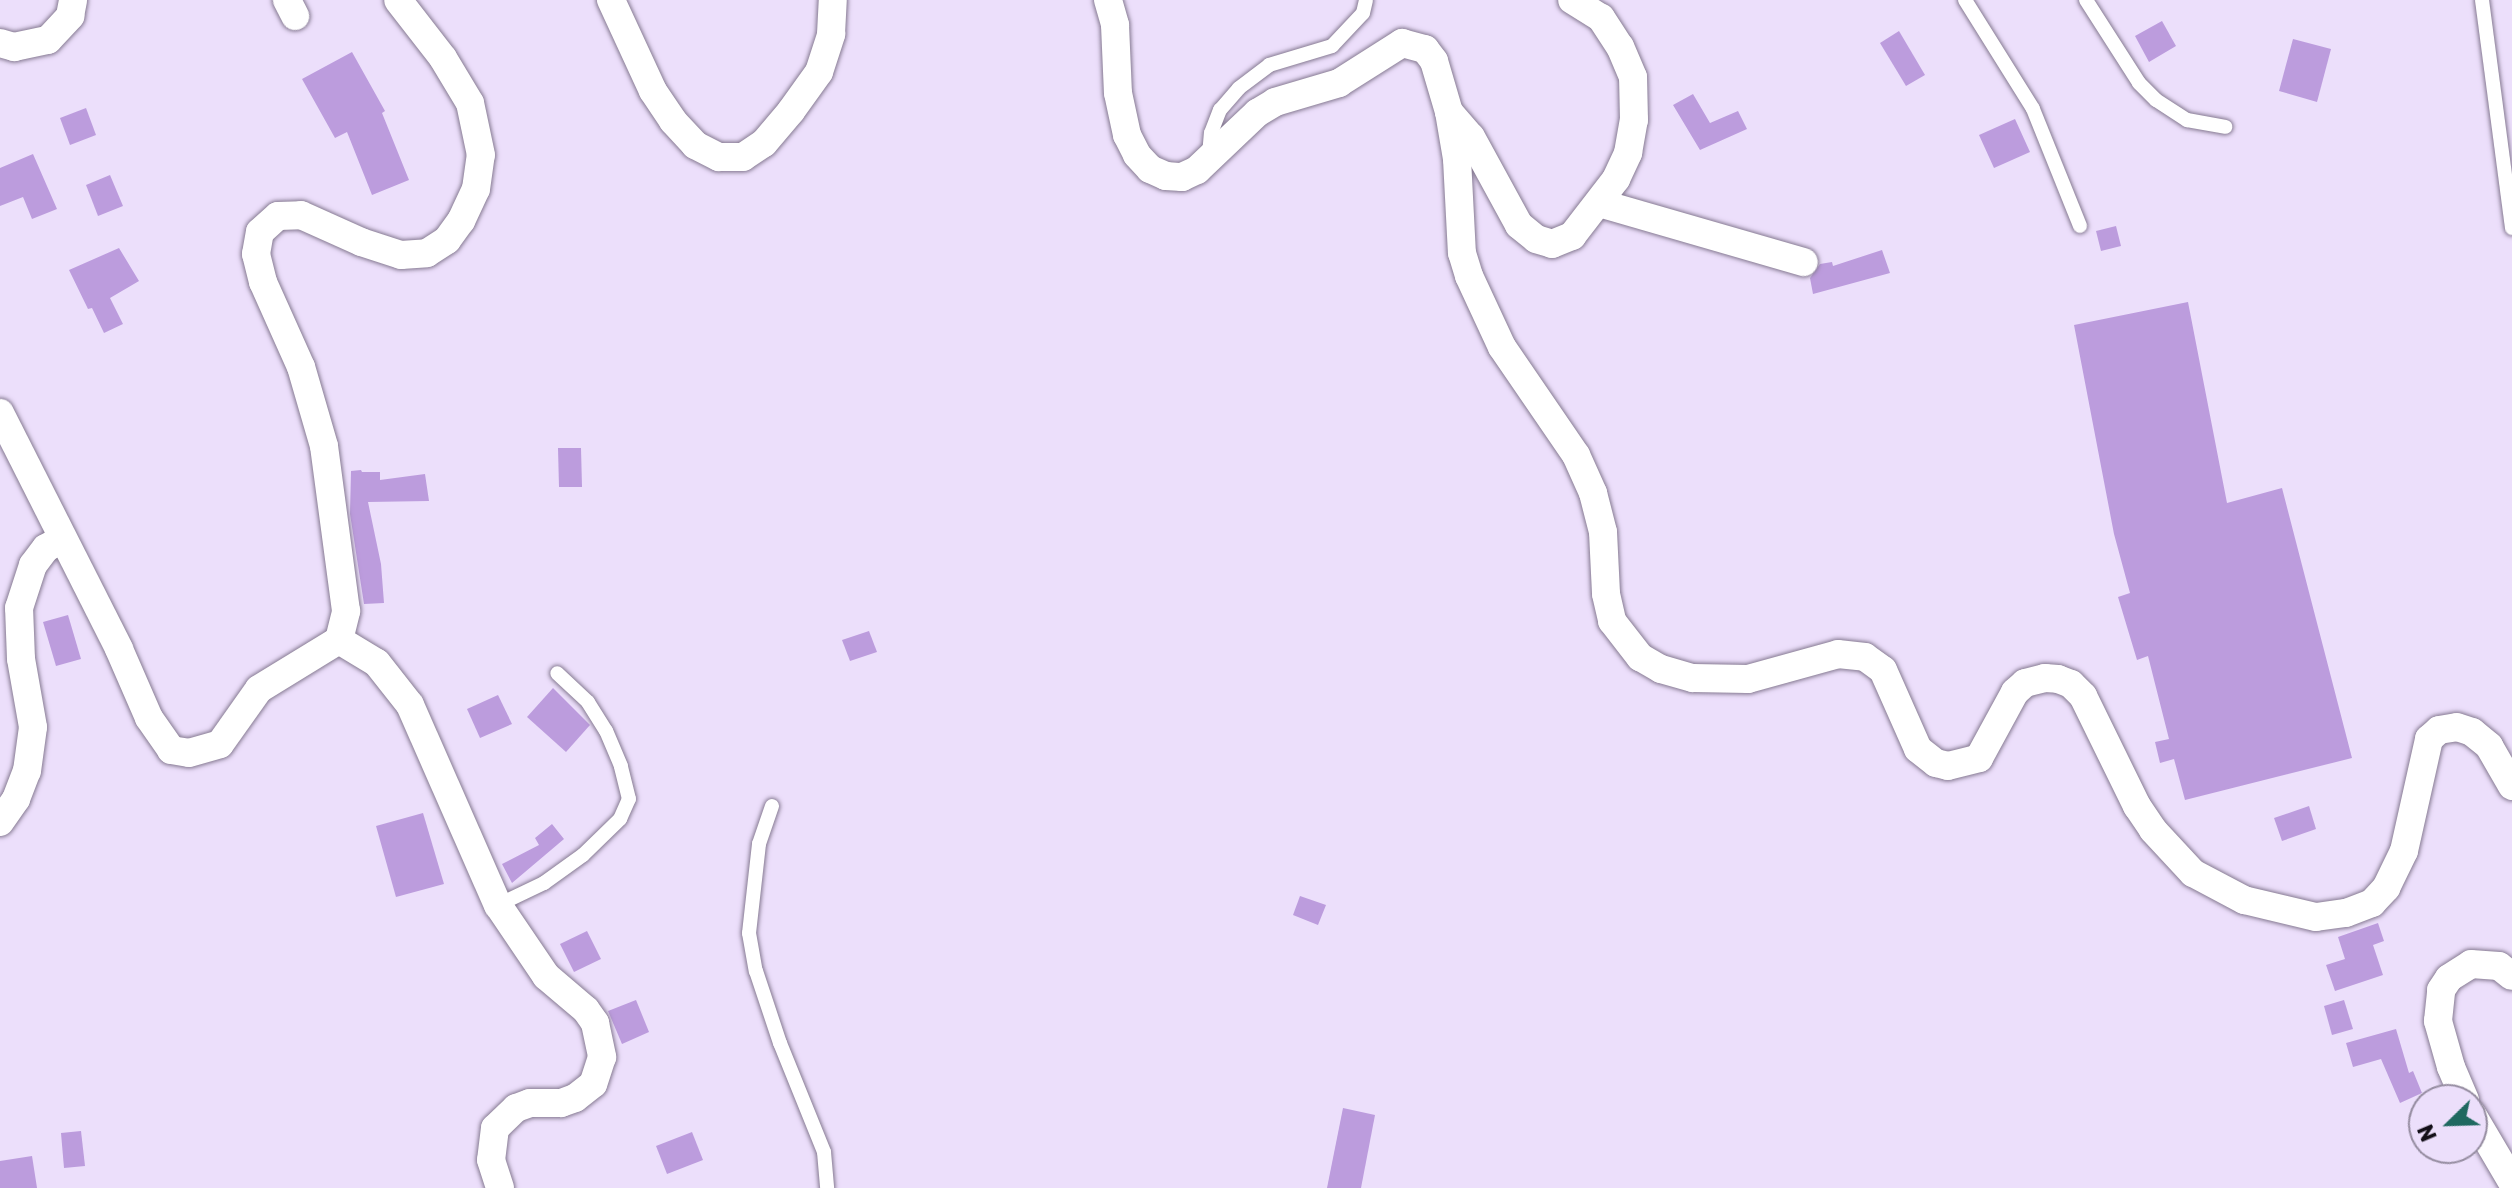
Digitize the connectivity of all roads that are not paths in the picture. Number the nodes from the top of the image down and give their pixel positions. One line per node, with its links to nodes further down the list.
1 (73, 0): 11 (street)
2 (398, 0): 21 (street)
3 (611, 0): 4 (street)
4 (833, 0)
5 (1108, 0): 14 (street)
6 (1366, 0): 14 (lane)
7 (1572, 0): 15 (street)
8 (1965, 0): 16 (lane)
9 (2086, 0): 13 (lane)
10 (2482, 0): 17 (lane)
11 (0, 43)
12 (1449, 112): 14 (street); 15 (street); 23 (street)
13 (2225, 127)
14 (1208, 160)
15 (1599, 203): 18 (street)
16 (2080, 226)
17 (2512, 228)
18 (1804, 262)
19 (0, 413): 20 (street)
20 (62, 539): 21 (street); 25 (street)
21 (339, 640): 26 (street)
22 (557, 673): 26 (lane)
23 (2512, 786)
24 (772, 806): 32 (lane)
25 (0, 822)
26 (498, 905): 31 (street)
27 (2512, 976): 28 (street)
28 (2458, 1084)
29 (2488, 1141): 30 (street)
30 (2512, 1182)
31 (500, 1188)
32 (827, 1188)

